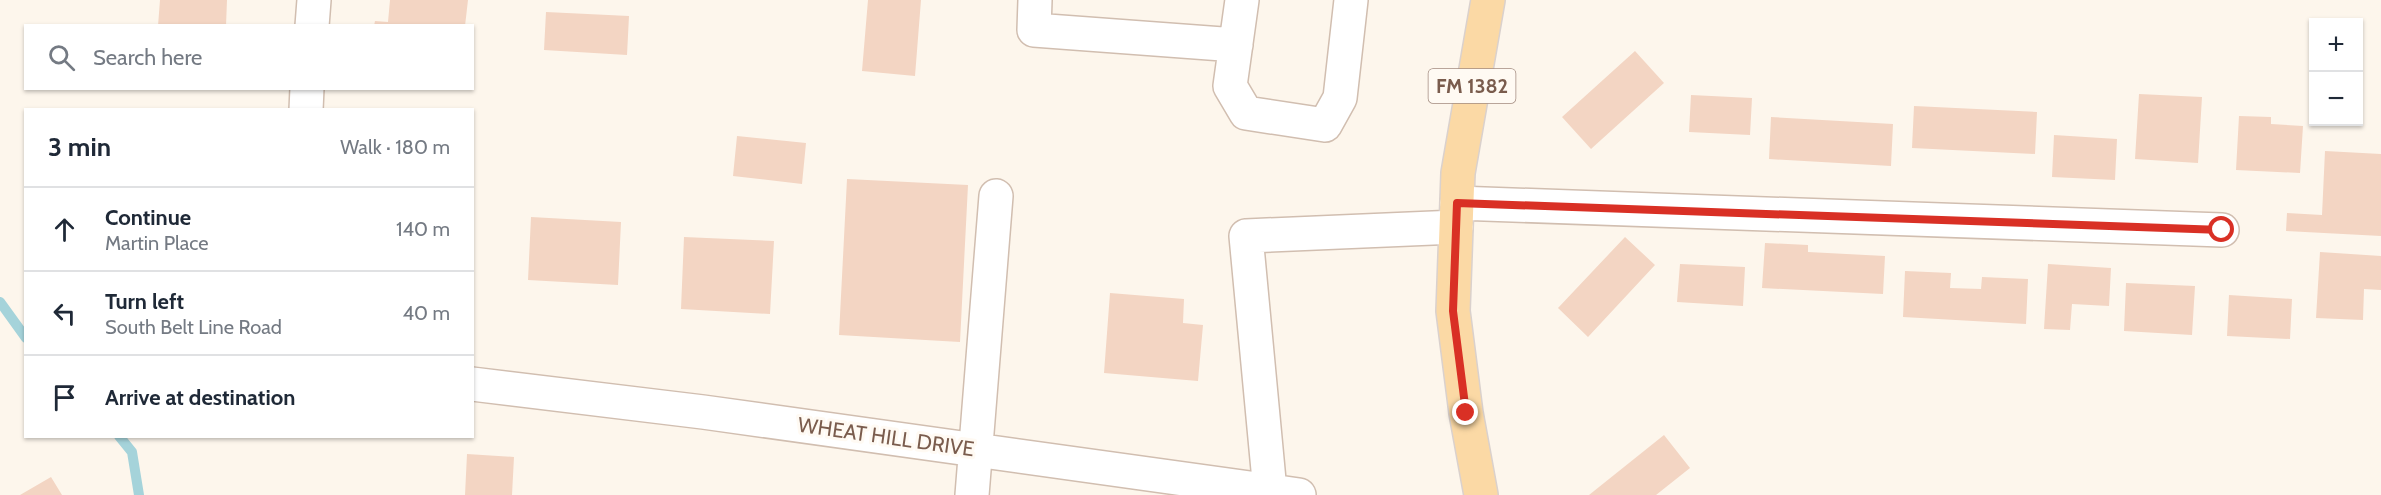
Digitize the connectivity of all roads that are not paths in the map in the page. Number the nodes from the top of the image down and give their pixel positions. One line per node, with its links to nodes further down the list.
1 (314, 0): 6 (street)
2 (1035, 0): 7 (street)
3 (1242, 0): 7 (street)
4 (1351, 0): 7 (street)
5 (1488, 0): 11 (main road, FM 1382)
6 (312, 24)
7 (1236, 45)
8 (307, 90): 9 (street)
9 (306, 108)
10 (996, 196): 14 (street)
11 (1457, 215): 12 (street); 15 (street); 17 (main road, FM 1382)
12 (2222, 230)
13 (474, 384): 14 (street, WHEAT HILL DRIVE)
14 (976, 449): 15 (street, WHEAT HILL DRIVE); 16 (street)
15 (1284, 493)
16 (972, 495)
17 (1481, 495)

